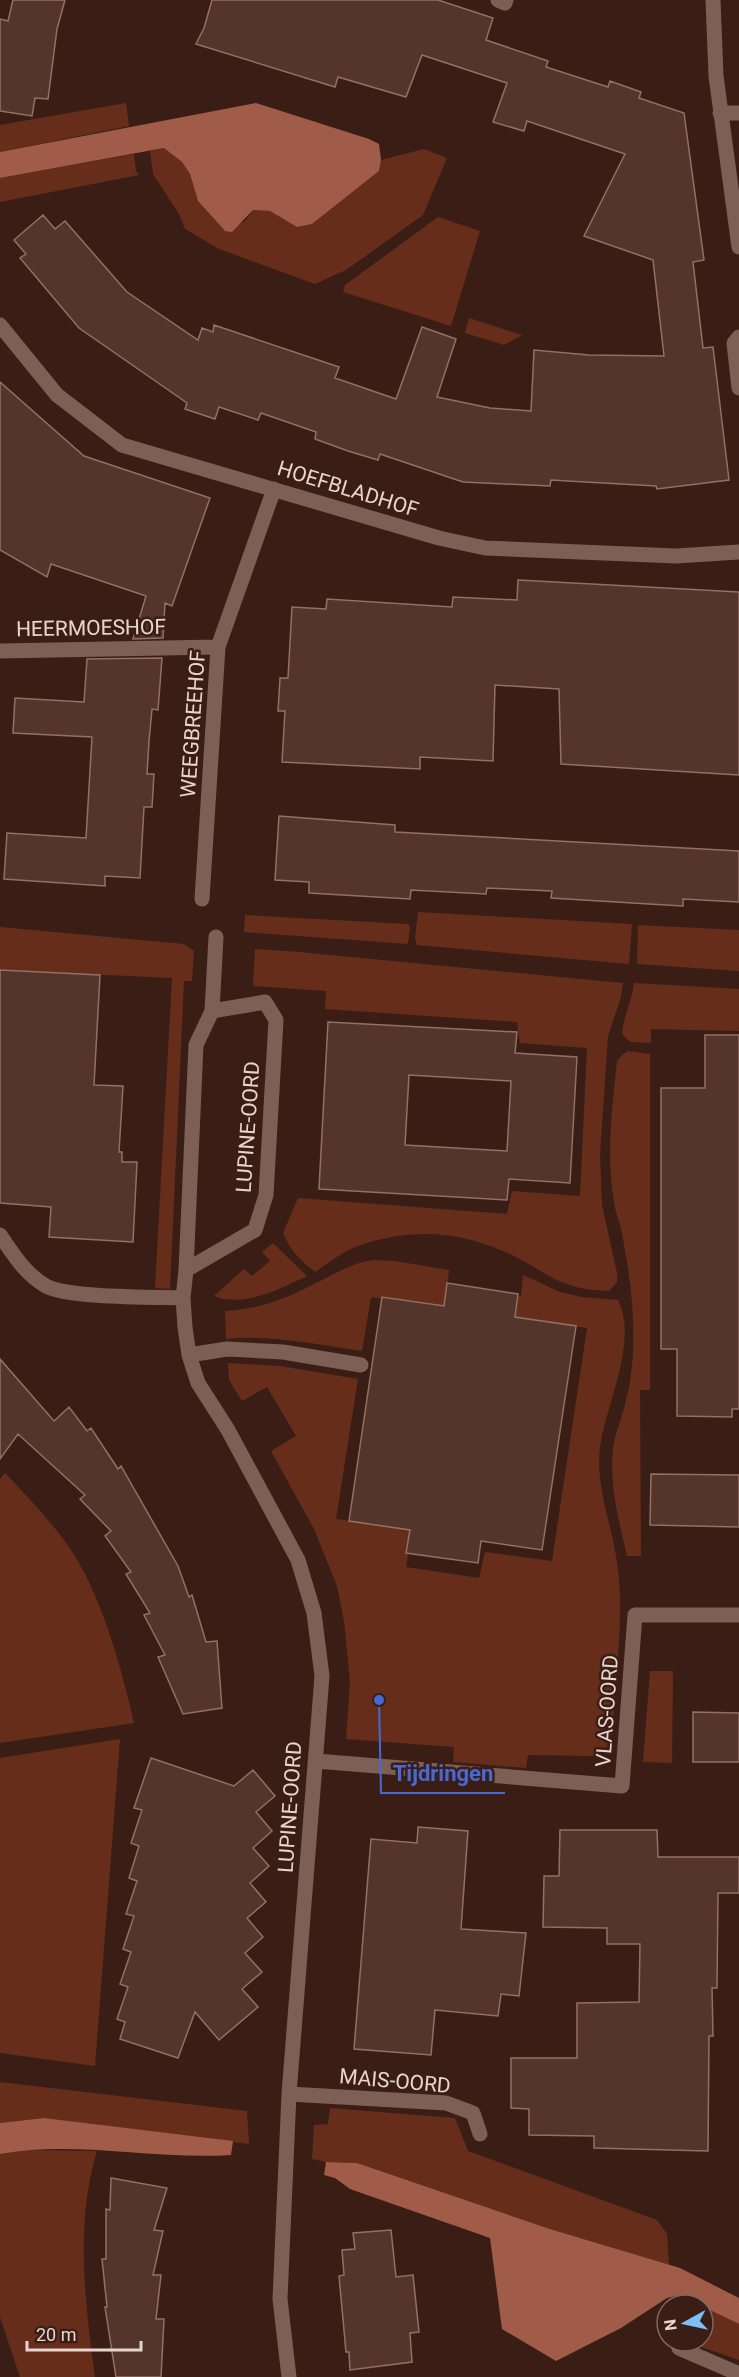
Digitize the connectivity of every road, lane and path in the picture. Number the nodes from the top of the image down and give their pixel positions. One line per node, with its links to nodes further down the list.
1 (713, 0): 3 (street)
2 (739, 113): 3 (street)
3 (720, 114): 4 (street)
4 (739, 247)
5 (0, 325): 8 (street, HOEFBLADHOF)
6 (739, 338): 7 (street)
7 (739, 388)
8 (274, 489): 9 (street, HOEFBLADHOF); 10 (street, WEEGBREEHOF)
9 (739, 552)
10 (218, 647): 11 (street, HEERMOESHOF); 12 (street, WEEGBREEHOF)
11 (0, 651)
12 (202, 899)
13 (216, 937): 14 (street, LUPINE-OORD)
14 (212, 1011): 16 (street, LUPINE-OORD); 16 (street, LUPINE-OORD)
15 (0, 1235): 17 (street)
16 (186, 1270): 17 (street, LUPINE-OORD)
17 (183, 1298): 18 (street, LUPINE-OORD)
18 (189, 1355): 19 (street); 21 (street, LUPINE-OORD)
19 (361, 1365)
20 (739, 1615): 21 (street, VLAS-OORD)
21 (316, 1761): 22 (street, LUPINE-OORD)
22 (289, 2094): 23 (street, MAIS-OORD); 26 (street, LUPINE-OORD)
23 (480, 2134)
24 (689, 2353): 25 (street)
25 (739, 2374)
26 (289, 2377)

